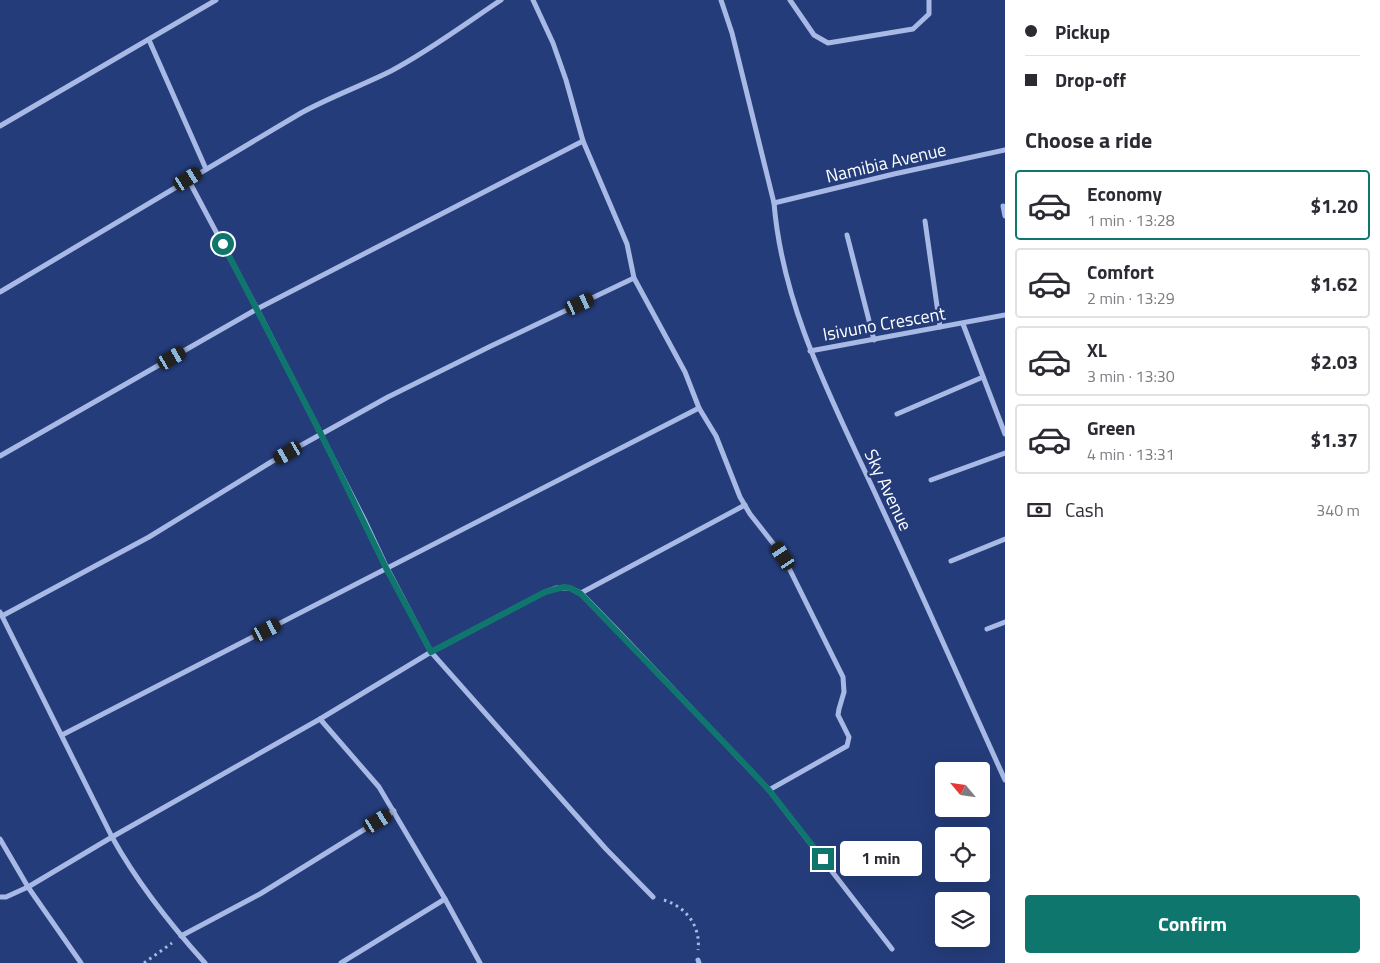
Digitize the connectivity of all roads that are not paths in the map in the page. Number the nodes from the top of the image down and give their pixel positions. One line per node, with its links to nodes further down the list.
1 (216, 0): 7 (street)
2 (501, 0): 11 (street)
3 (533, 0): 9 (street)
4 (720, 0): 13 (street, Sky Avenue)
5 (790, 0): 6 (street)
6 (928, 0)
7 (149, 40): 8 (street); 11 (street)
8 (0, 126)
9 (583, 141): 18 (street); 20 (street)
10 (1005, 150): 13 (street, Namibia Avenue)
11 (206, 169): 12 (street)
12 (188, 179): 19 (street); 20 (street)
13 (774, 203): 25 (street, Sky Avenue)
14 (1003, 206): 15 (street)
15 (1005, 216)
16 (925, 221): 23 (street)
17 (848, 236): 24 (street)
18 (634, 278): 27 (street); 29 (street)
19 (0, 292)
20 (257, 308): 29 (street); 32 (street)
21 (1005, 315): 22 (street, Isivuno Crescent)
22 (963, 324): 23 (street, Isivuno Crescent); 26 (street, Isivuno Crescent)
23 (940, 326): 24 (street, Isivuno Crescent)
24 (874, 340): 25 (street, Isivuno Crescent)
25 (810, 351): 45 (street, Sky Avenue)
26 (983, 377): 28 (street); 30 (street, Isivuno Crescent)
27 (699, 408): 34 (street); 37 (street)
28 (897, 414)
29 (321, 434): 37 (street); 39 (street)
30 (1005, 434)
31 (1005, 453): 33 (street)
32 (0, 456)
33 (931, 480)
34 (745, 505): 38 (street); 46 (street)
35 (1005, 539): 36 (street)
36 (952, 561)
37 (386, 568): 42 (street); 44 (street)
38 (581, 594): 42 (street); 46 (street)
39 (1, 614): 44 (street)
40 (1005, 622): 41 (street)
41 (987, 629)
42 (431, 652): 43 (street); 52 (street)
43 (320, 719): 47 (street); 48 (street)
44 (62, 736): 48 (street)
45 (1005, 780)
46 (769, 790): 55 (street)
47 (394, 811): 53 (street); 54 (street)
48 (112, 837): 50 (street); 54 (street)
49 (0, 839): 50 (street)
50 (28, 888): 51 (street); 56 (street)
51 (0, 897)
52 (653, 897)
53 (445, 899): 58 (street); 59 (street)
54 (181, 936): 57 (street)
55 (892, 949)
56 (81, 963)
57 (205, 963)
58 (341, 963)
59 (480, 963)

